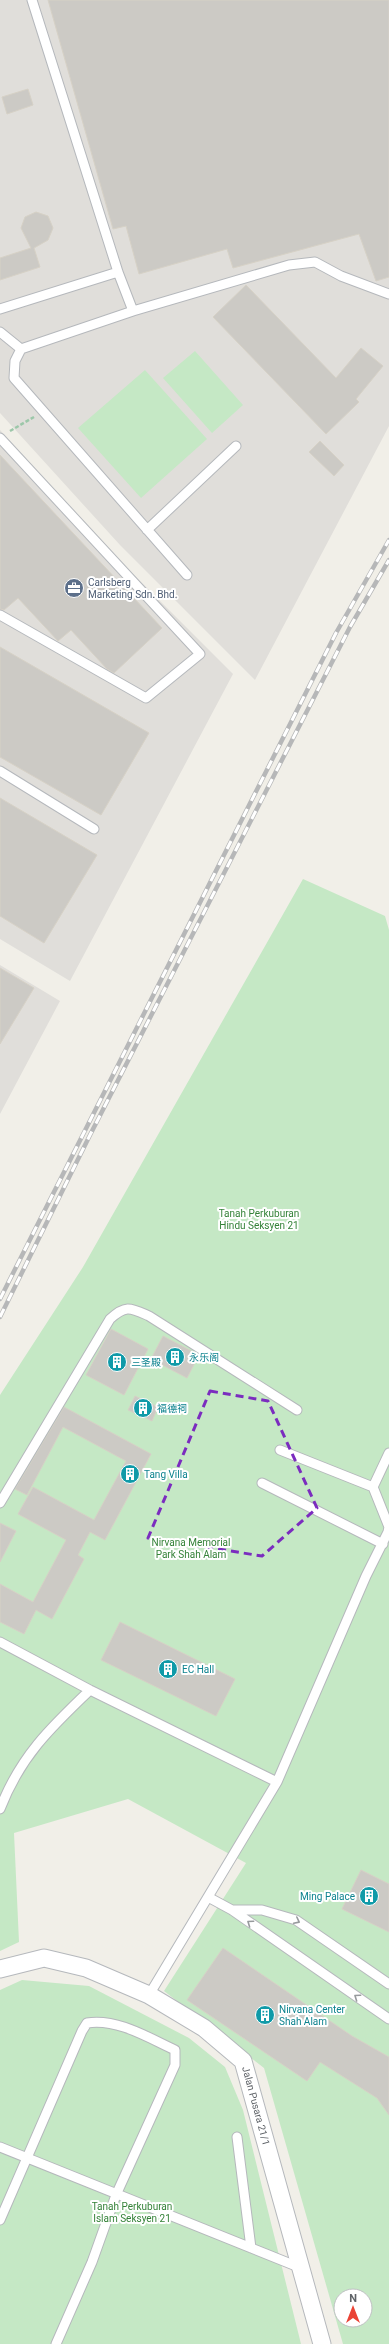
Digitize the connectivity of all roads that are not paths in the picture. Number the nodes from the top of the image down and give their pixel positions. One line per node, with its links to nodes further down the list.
1 (32, 0): 2 (lane)
2 (118, 272): 4 (lane); 5 (lane)
3 (389, 294): 5 (lane)
4 (0, 309)
5 (133, 311): 7 (lane)
6 (0, 332): 7 (lane)
7 (20, 349): 10 (lane)
8 (2, 436): 12 (lane)
9 (236, 446): 10 (lane)
10 (147, 530): 11 (lane)
11 (187, 575)
12 (0, 615)
13 (0, 771): 14 (lane)
14 (94, 828)
15 (297, 1410): 20 (lane)
16 (280, 1450): 19 (lane)
17 (389, 1453): 19 (lane)
18 (262, 1483): 21 (lane)
19 (373, 1487): 21 (lane)
20 (0, 1503)
21 (382, 1544): 24 (lane)
22 (0, 1642): 23 (lane)
23 (90, 1690): 24 (lane); 25 (lane)
24 (276, 1782): 26 (lane)
25 (0, 1810)
26 (208, 1897): 27 (lane); 30 (lane)
27 (232, 1910): 29 (lane, one-way to 29); 31 (lane, one-way to 27)
28 (2, 1964): 30 (street, Jalan Pusara 21/1)
29 (389, 1984)
30 (149, 1995): 38 (street, Jalan Pusara 21/1)
31 (389, 2019)
32 (237, 2136): 37 (lane)
33 (0, 2147): 34 (lane)
34 (28, 2158): 35 (lane); 35 (lane); 36 (lane)
35 (116, 2195): 37 (lane); 39 (lane)
36 (0, 2220)
37 (251, 2248): 38 (lane)
38 (301, 2268): 40 (street, Jalan Pusara 21/1)
39 (56, 2344)
40 (322, 2344)

